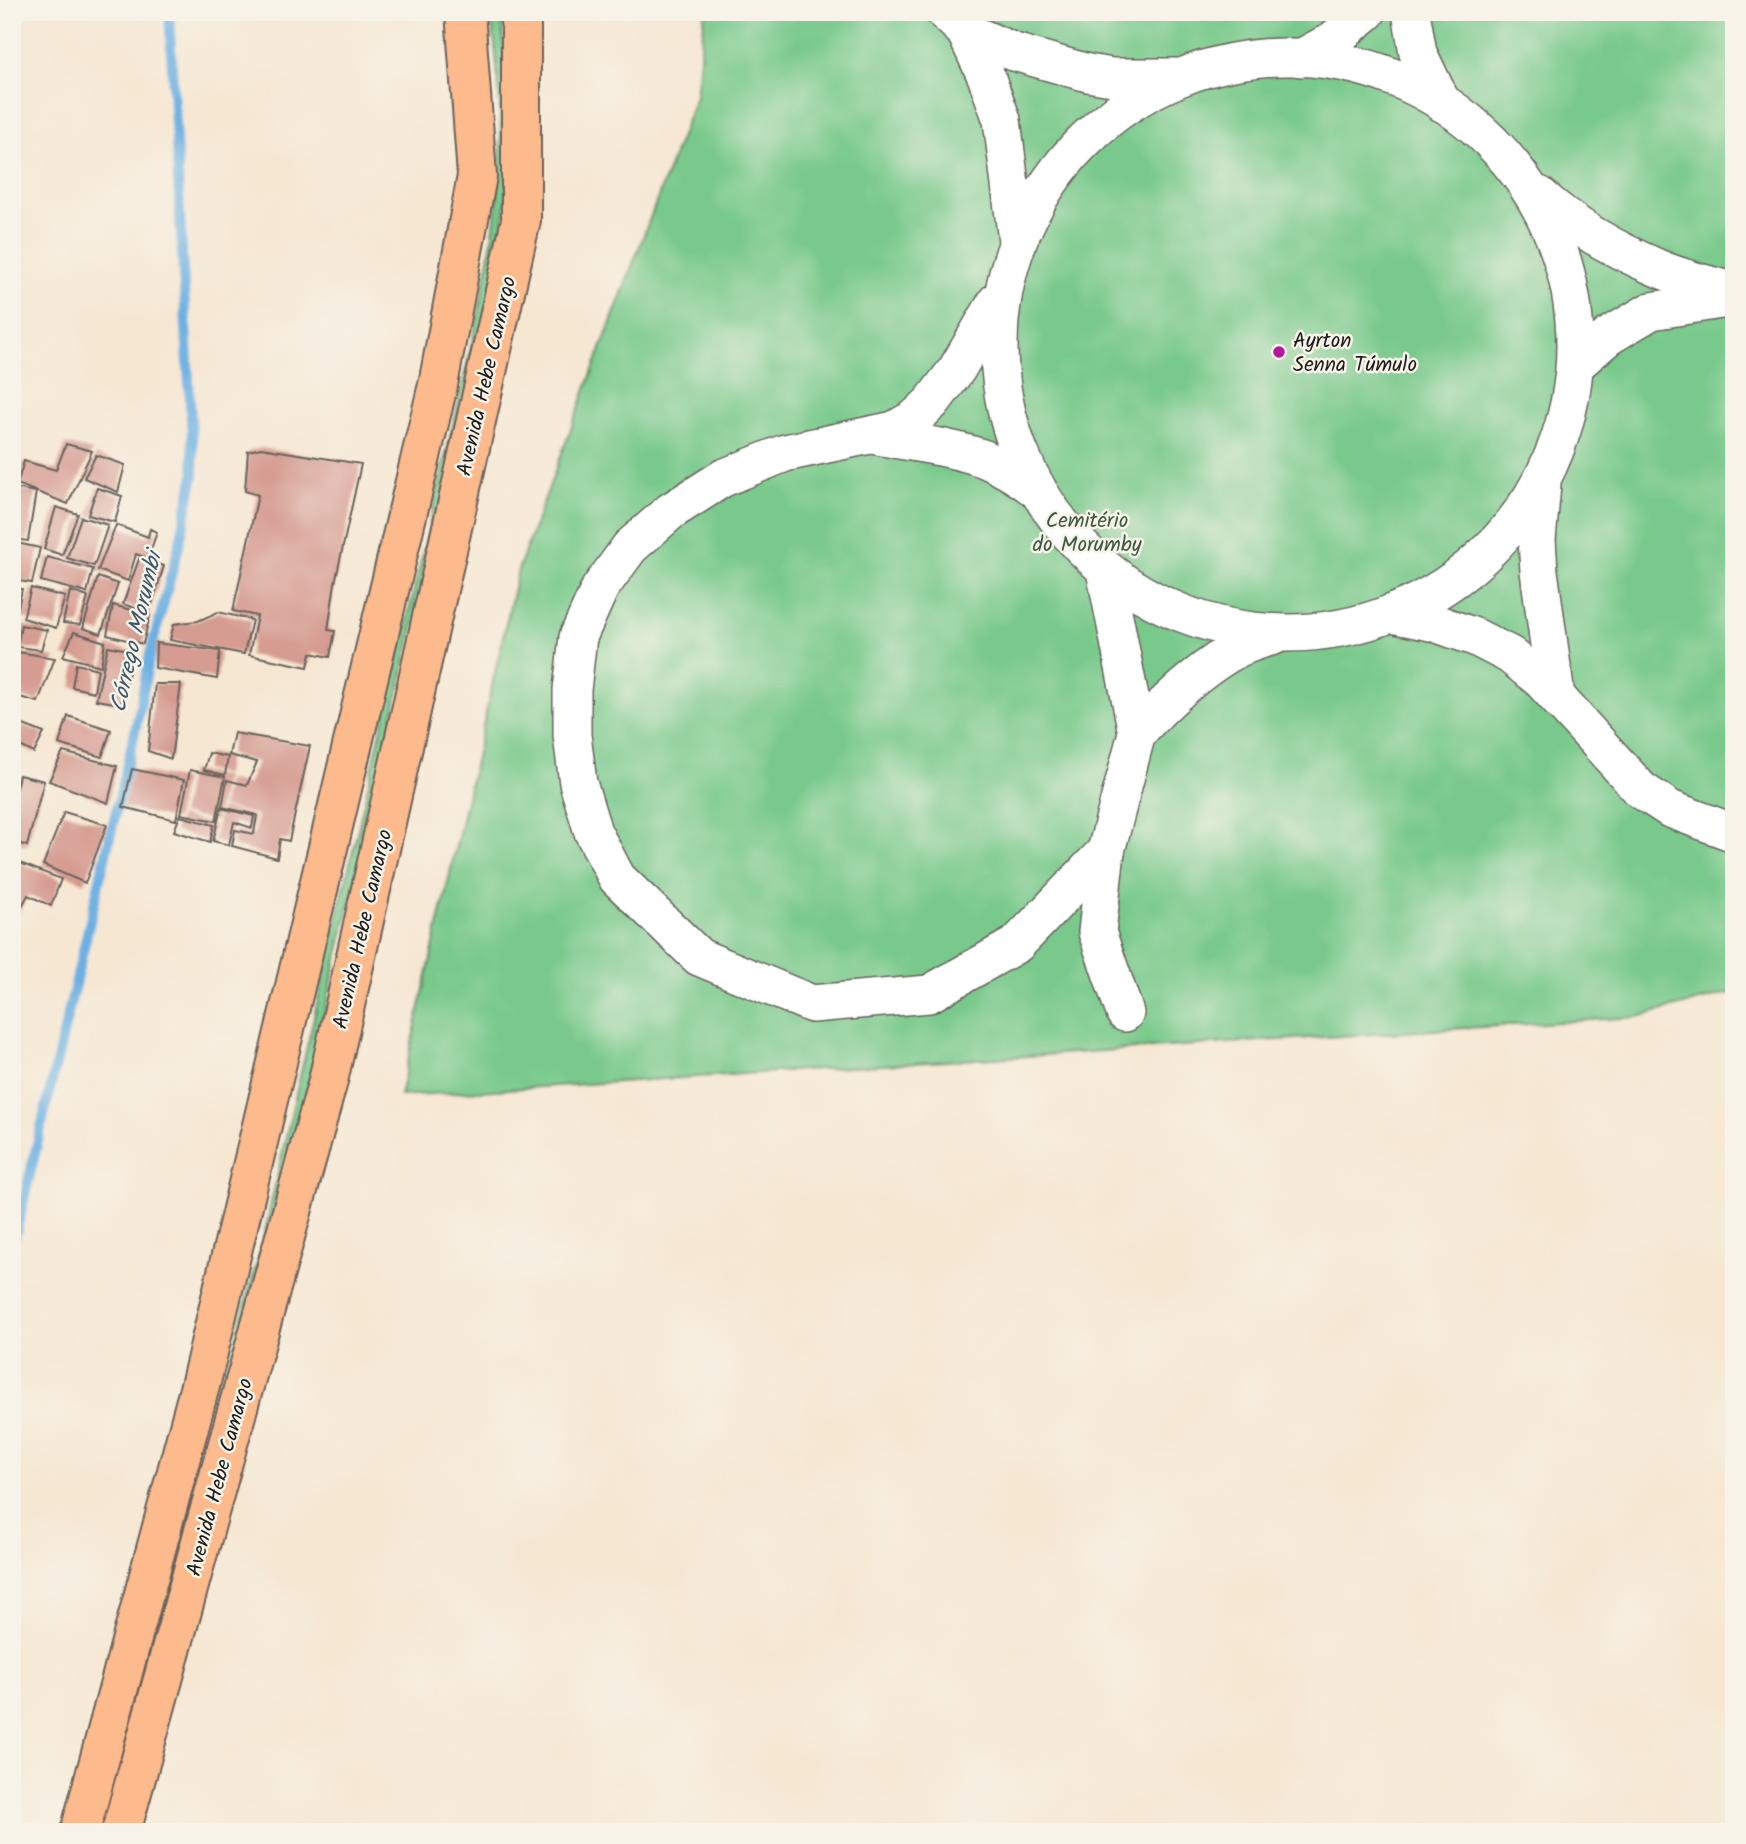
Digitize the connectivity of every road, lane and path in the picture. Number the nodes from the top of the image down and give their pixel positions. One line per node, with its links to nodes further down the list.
1 (465, 12): 26 (main road, Avenida Hebe Camargo)
2 (518, 12): 27 (main road, Avenida Hebe Camargo)
3 (1367, 12): 6 (lane)
4 (1411, 12): 8 (lane)
5 (955, 22): 7 (lane); 10 (lane)
6 (1301, 58): 7 (lane); 8 (lane)
7 (1183, 77): 10 (lane)
8 (1442, 103): 9 (lane)
9 (1524, 181): 12 (lane); 14 (lane)
10 (1017, 241): 11 (lane)
11 (1003, 291): 15 (lane); 17 (lane)
12 (1734, 291)
13 (1734, 299): 14 (lane)
14 (1575, 365): 16 (lane)
15 (871, 435): 17 (lane); 24 (lane)
16 (1543, 480): 19 (lane); 21 (lane)
17 (1037, 490): 18 (lane)
18 (1105, 570): 20 (lane); 22 (lane)
19 (1391, 614): 20 (lane); 21 (lane)
20 (1285, 633): 22 (lane)
21 (1556, 696): 23 (lane)
22 (1137, 733): 24 (lane)
23 (1734, 833)
24 (1106, 850): 25 (lane)
25 (1125, 1013)
26 (80, 1832)
27 (121, 1832)

